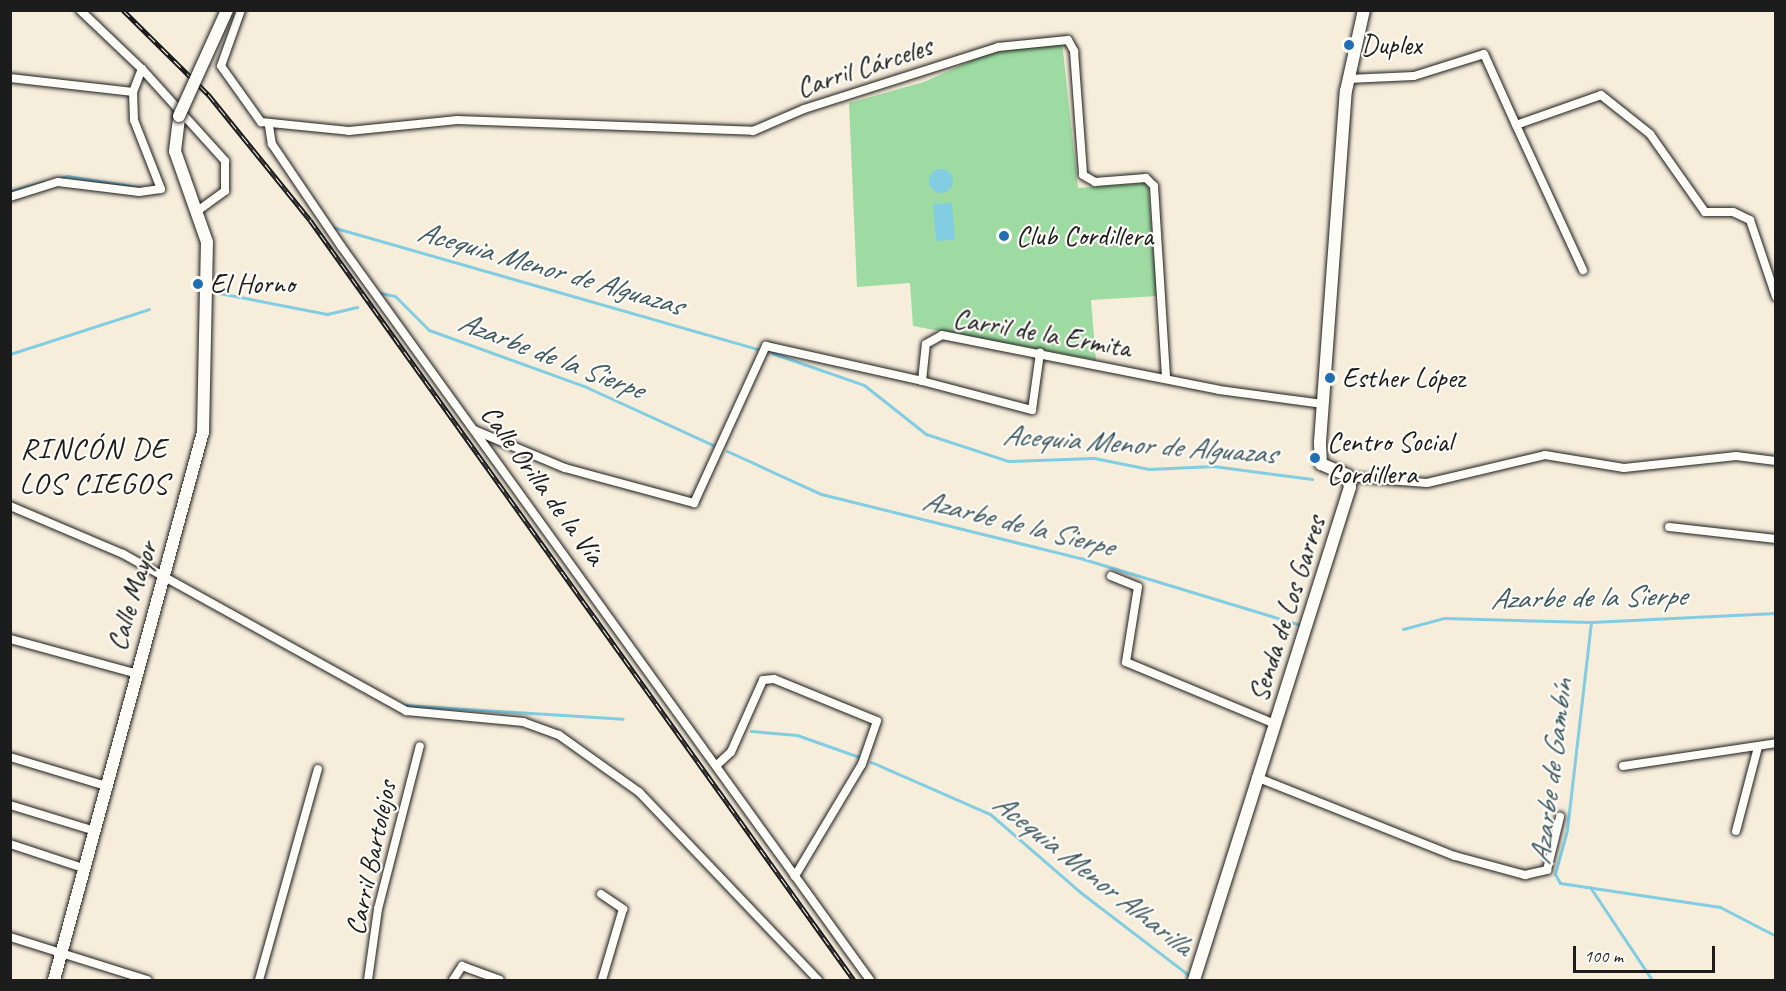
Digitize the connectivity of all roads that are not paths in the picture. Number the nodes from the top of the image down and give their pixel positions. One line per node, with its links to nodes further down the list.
1 (80, 10): 5 (street)
2 (227, 10): 12 (street, Calle Mayor, bridge)
3 (240, 10): 10 (street, Calle Orilla de la Vía)
4 (1364, 10): 7 (street)
5 (142, 69): 8 (street); 12 (street)
6 (10, 78): 8 (street)
7 (1348, 79): 9 (street); 18 (street)
8 (134, 92): 11 (street)
9 (1516, 125): 13 (street); 14 (street)
10 (269, 126): 16 (street, Carril Cárceles); 19 (street, Calle Orilla de la Vía)
11 (10, 197)
12 (200, 215): 26 (street, Calle Mayor)
13 (1583, 270)
14 (1776, 297)
15 (1040, 353): 16 (street, Carril de la Ermita); 17 (street, Carril de la Ermita); 17 (street)
16 (1166, 379): 18 (street, Carril de la Ermita)
17 (922, 381): 19 (street)
18 (1323, 404): 21 (street)
19 (474, 429): 34 (street, Calle Orilla de la Vía)
20 (1776, 461): 21 (street)
21 (1349, 477): 29 (street, Senda de Los Garres)
22 (10, 506): 26 (street)
23 (1669, 527): 24 (street)
24 (1776, 539)
25 (1110, 576): 29 (street)
26 (161, 578): 28 (street, Calle Mayor); 56 (street)
27 (10, 639): 28 (street)
28 (134, 673): 38 (street, Calle Mayor)
29 (1275, 724): 37 (street, Senda de Los Garres)
30 (1776, 743): 32 (street)
31 (420, 746): 52 (street, Carril Bartolejos)
32 (1758, 747): 35 (street); 42 (street)
33 (10, 757): 38 (street)
34 (717, 765): 45 (street, Calle Orilla de la Vía); 45 (street)
35 (1623, 766)
36 (318, 769): 51 (street)
37 (1256, 777): 40 (street); 58 (street, Senda de Los Garres)
38 (106, 786): 41 (street, Calle Mayor)
39 (10, 805): 41 (street)
40 (1560, 818)
41 (95, 831): 44 (street, Calle Mayor)
42 (1736, 831)
43 (10, 844): 44 (street)
44 (86, 869): 48 (street, Calle Mayor)
45 (795, 876): 57 (street, Calle Orilla de la Vía)
46 (601, 894): 55 (street)
47 (10, 937): 48 (street)
48 (62, 954): 49 (street, Calle Mayor); 50 (street)
49 (54, 981)
50 (147, 981)
51 (259, 981)
52 (368, 981)
53 (453, 981): 54 (street)
54 (500, 981)
55 (602, 981)
56 (818, 981)
57 (870, 981)
58 (1194, 981)

